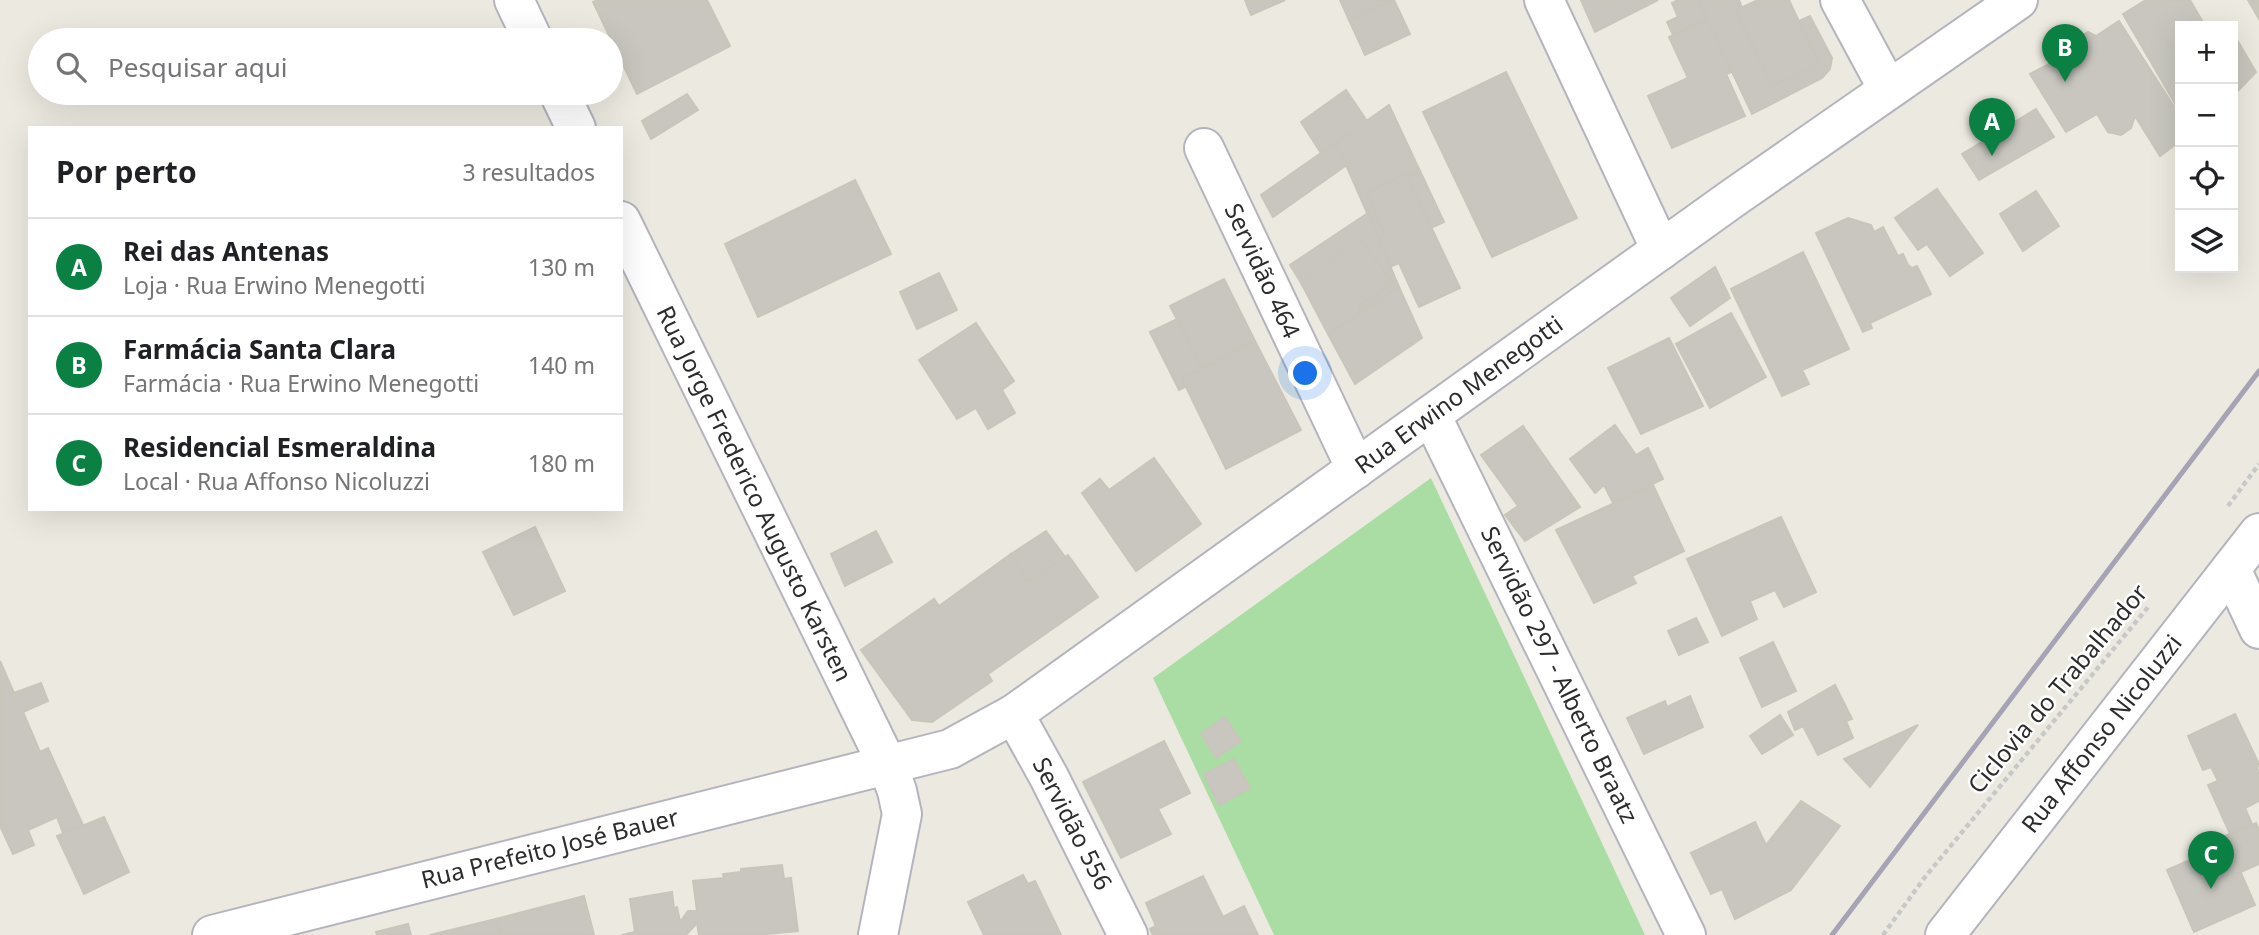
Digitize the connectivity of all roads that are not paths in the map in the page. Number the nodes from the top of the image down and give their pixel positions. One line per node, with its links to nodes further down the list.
1 (514, 0): 5 (street)
2 (1544, 0): 11 (street)
3 (1840, 0): 6 (street)
4 (2018, 0): 6 (street, Rua Erwino Menegotti)
5 (527, 28)
6 (1888, 89): 11 (street, Rua Erwino Menegotti)
7 (565, 105): 8 (street)
8 (575, 126)
9 (1204, 148): 13 (street, Servidão 464)
10 (623, 225): 18 (street, Rua Jorge Frederico Augusto Karsten)
11 (1661, 250): 12 (street, Rua Erwino Menegotti)
12 (1431, 415): 13 (street, Rua Erwino Menegotti); 23 (street, Servidão 297 - Alberto Braatz)
13 (1356, 469): 17 (street, Rua Erwino Menegotti)
14 (2259, 533): 15 (street, Rua Affonso Nicoluzzi)
15 (2231, 569): 16 (street); 19 (street, Rua Affonso Nicoluzzi)
16 (2259, 629)
17 (1014, 714): 18 (street, Rua Erwino Menegotti); 22 (street, Servidão 556)
18 (888, 766): 20 (street, Rua Prefeito José Bauer); 21 (street, Rua Jorge Frederico Augusto Karsten)
19 (1958, 928)
20 (212, 935)
21 (878, 935)
22 (1128, 935)
23 (1686, 935)

